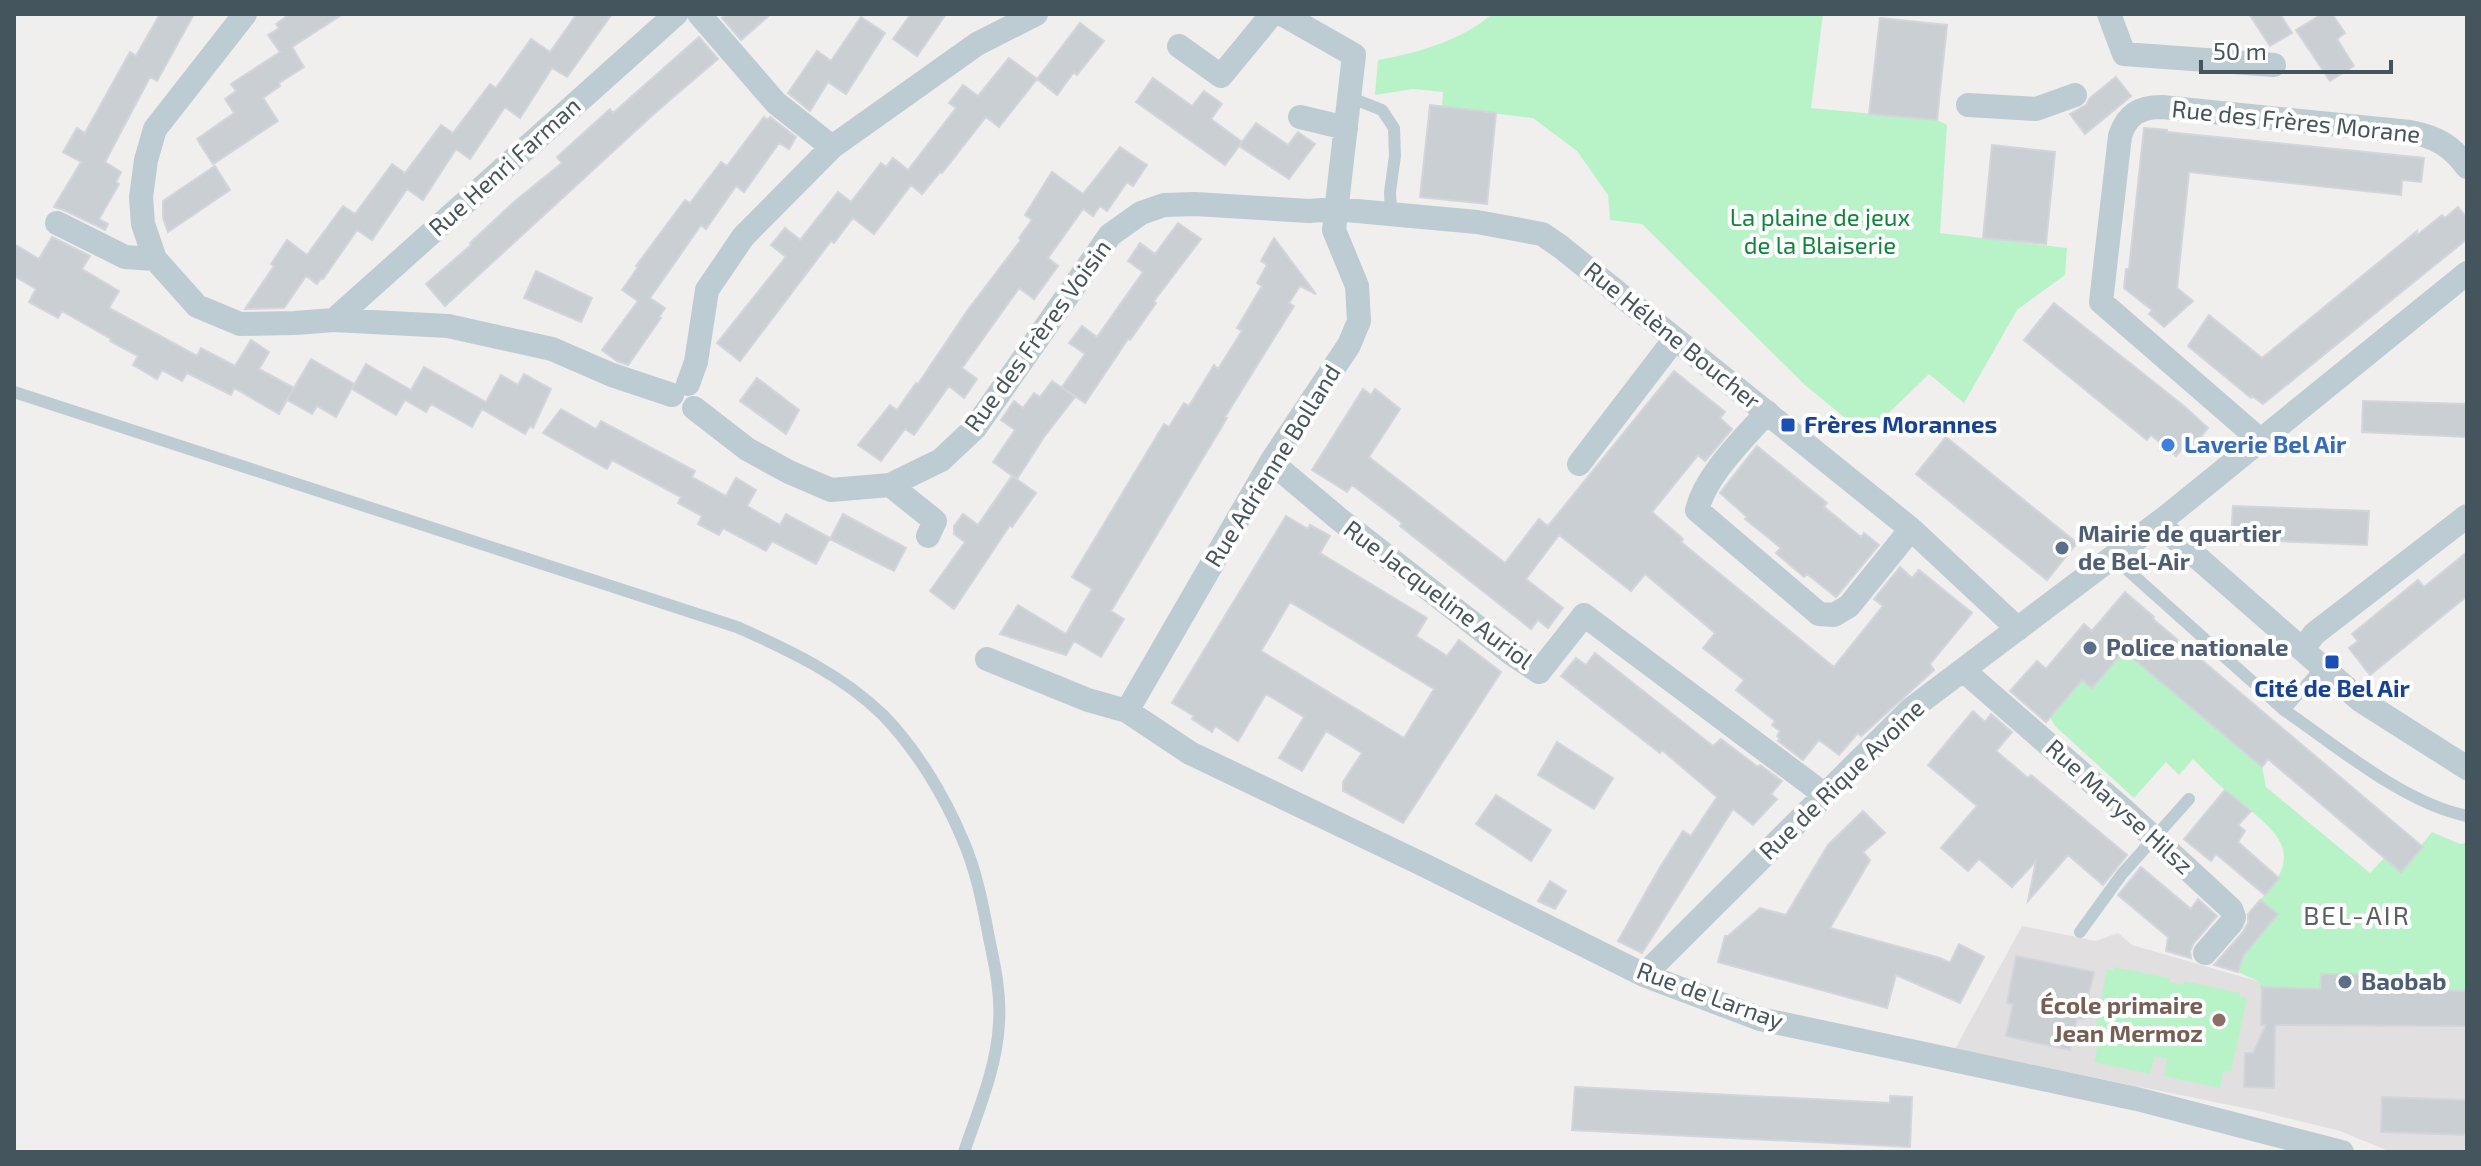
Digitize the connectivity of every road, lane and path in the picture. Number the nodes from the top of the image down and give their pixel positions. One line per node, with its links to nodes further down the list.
1 (245, 14): 20 (street, Rue des Frères Voisin)
2 (676, 14): 22 (street, Rue Henri Farman)
3 (699, 14): 15 (street)
4 (1036, 14): 15 (street)
5 (1272, 14): 8 (street)
6 (1282, 14): 11 (street)
7 (2109, 14): 9 (street)
8 (1179, 46)
9 (2274, 65)
10 (2075, 95): 12 (street)
11 (1349, 97): 14 (street); 18 (lane)
12 (1968, 105)
13 (1300, 117): 14 (street)
14 (1346, 128): 17 (street)
15 (832, 147): 24 (street)
16 (2467, 167): 27 (street, Rue des Frères Morane)
17 (1335, 209): 18 (street); 28 (street, Rue Adrienne Bolland); 30 (street, Rue des Frères Voisin)
18 (1391, 214): 23 (street, Rue Hélène Boucher)
19 (57, 223): 20 (street)
20 (155, 259): 22 (street, Rue des Frères Voisin)
21 (2467, 273): 27 (street, Rue de Rique Avoine)
22 (334, 320): 24 (street, Rue des Frères Voisin)
23 (1674, 340): 26 (street, Rue Hélène Boucher); 29 (street)
24 (680, 389): 30 (street, Rue des Frères Voisin)
25 (14, 392): 51 (lane)
26 (1767, 412): 33 (street, Rue Hélène Boucher); 33 (street)
27 (2259, 439): 32 (street, Rue de Rique Avoine)
28 (1271, 462): 42 (street, Rue Adrienne Bolland); 44 (street, Rue Jacqueline Auriol)
29 (1579, 464)
30 (890, 485): 34 (street)
31 (2467, 516): 37 (street)
32 (2158, 523): 35 (street, Rue de Rique Avoine); 37 (street)
33 (1911, 529): 36 (street, Rue Hélène Boucher)
34 (928, 536)
35 (2113, 557): 36 (street, Rue de Rique Avoine); 41 (lane)
36 (2018, 629): 40 (street, Rue de Rique Avoine)
37 (2303, 649): 39 (street)
38 (987, 659): 42 (street, Rue de Larnay)
39 (2323, 666): 41 (lane); 43 (street)
40 (1963, 670): 44 (street, Rue de Rique Avoine); 47 (street, Rue Maryse Hilsz)
41 (2284, 710): 46 (lane)
42 (1127, 711): 50 (street, Rue de Larnay)
43 (2467, 768)
44 (1825, 795): 50 (street, Rue de Rique Avoine)
45 (2189, 799): 47 (lane)
46 (2467, 816)
47 (2154, 838): 48 (lane); 49 (street, Rue Maryse Hilsz)
48 (2080, 932)
49 (2205, 953)
50 (1644, 975): 52 (street, Rue de Larnay)
51 (964, 1152)
52 (2342, 1152)

